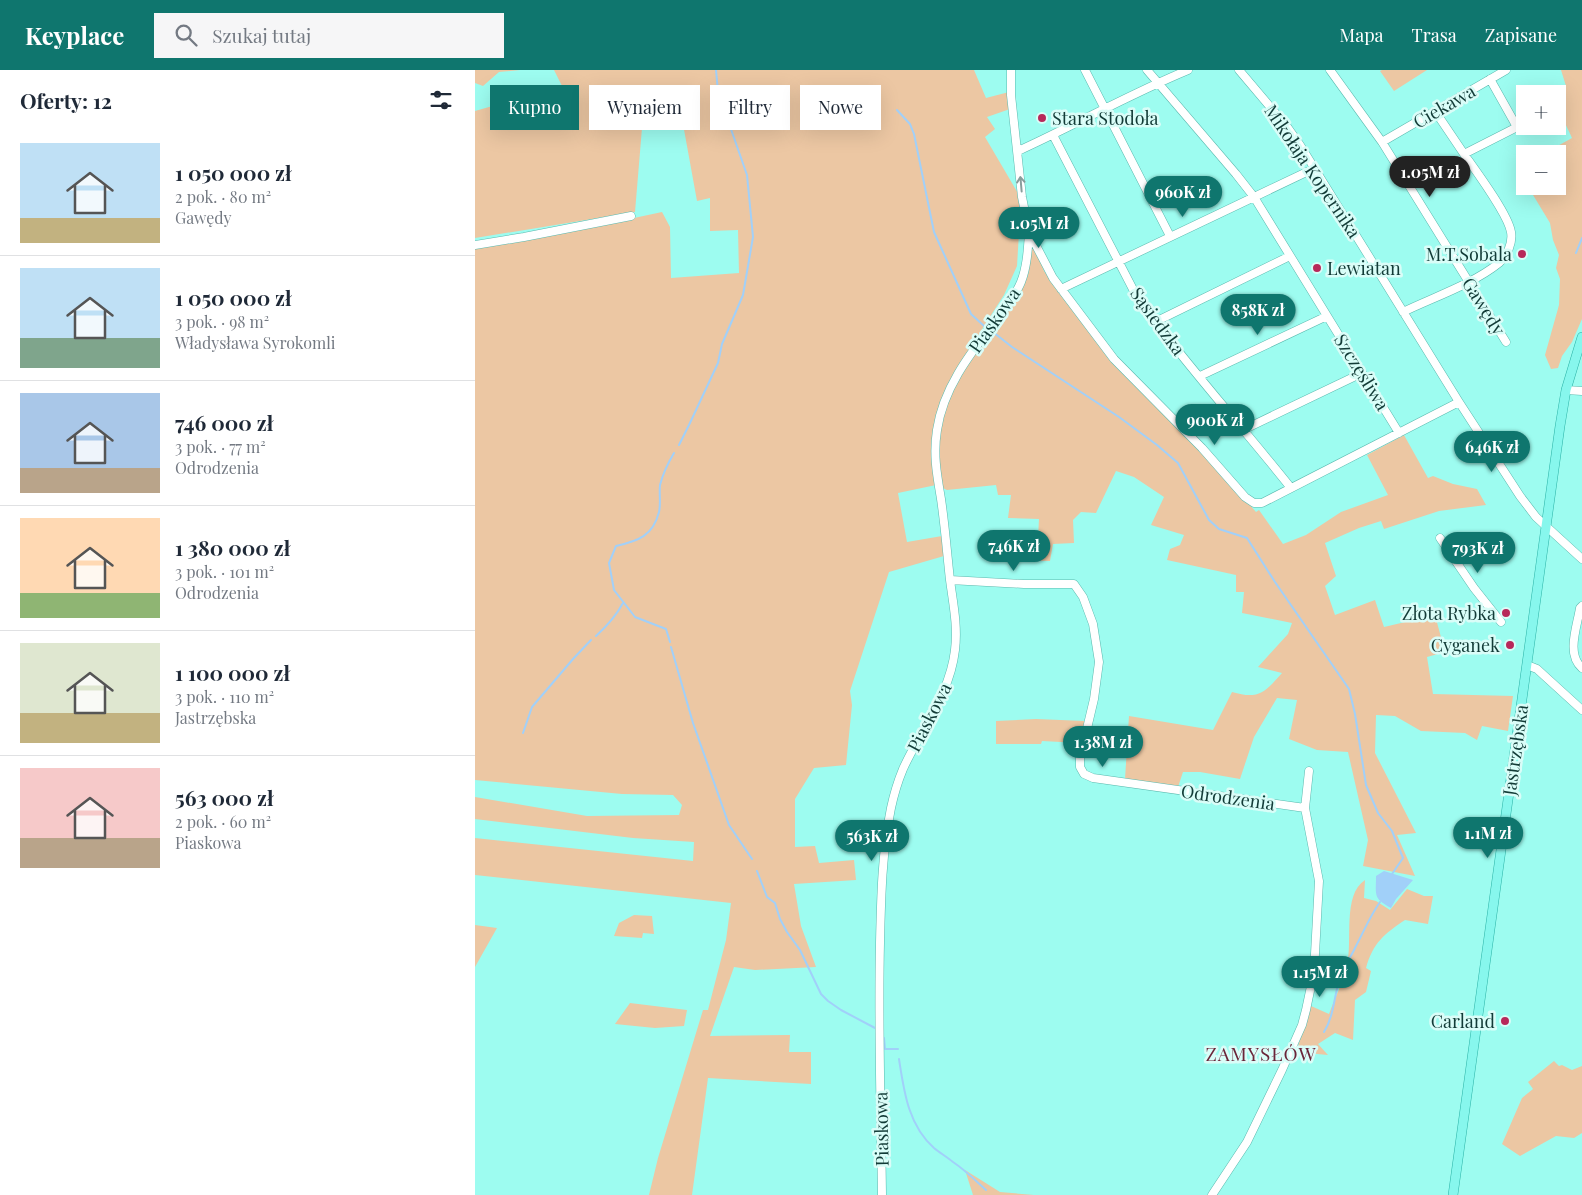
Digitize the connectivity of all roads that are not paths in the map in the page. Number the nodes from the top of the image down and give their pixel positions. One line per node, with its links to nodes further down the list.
1 (1011, 70): 16 (street)
2 (1085, 70): 10 (street)
3 (1147, 70): 9 (street, Szczęśliwa)
4 (1188, 70): 9 (street)
5 (1239, 70): 18 (street, Mikołaja Kopernika)
6 (1330, 70): 15 (street, Gawędy)
7 (1506, 70): 8 (street, Ciekawa)
8 (1490, 79): 11 (street, Ciekawa); 12 (street)
9 (1157, 83): 10 (street); 19 (street, Szczęśliwa)
10 (1105, 108): 14 (street); 22 (street)
11 (1435, 111): 15 (street, Ciekawa); 17 (street)
12 (1516, 125)
13 (1516, 128): 17 (street)
14 (1053, 135): 16 (street); 25 (street, Sąsiedzka)
15 (1382, 142): 26 (street, Gawędy)
16 (1018, 150): 21 (street, one-way to 16)
17 (1465, 154): 26 (street)
18 (1315, 168): 19 (street); 28 (street, Mikołaja Kopernika)
19 (1253, 197): 22 (street); 24 (street, Szczęśliwa)
20 (631, 216): 23 (street)
21 (1029, 232): 27 (street); 44 (street, Piaskowa)
22 (1170, 236): 25 (street)
23 (475, 245)
24 (1290, 256): 29 (street, Szczęśliwa); 30 (street)
25 (1117, 261): 27 (street); 30 (street, Sąsiedzka)
26 (1467, 282): 28 (street); 32 (street, Gawędy)
27 (1061, 289): 40 (street)
28 (1403, 312): 37 (street, Mikołaja Kopernika)
29 (1327, 316): 33 (street, Szczęśliwa); 34 (street)
30 (1155, 322): 34 (street, Sąsiedzka)
31 (1582, 337): 35 (main road, Jastrzębska)
32 (1507, 342)
33 (1362, 373): 38 (street); 39 (street, Szczęśliwa)
34 (1200, 376): 38 (street, Sąsiedzka)
35 (1566, 390): 36 (street); 41 (main road, Jastrzębska)
36 (1582, 391)
37 (1459, 402): 39 (street); 41 (street, Mikołaja Kopernika)
38 (1245, 429): 40 (street, Sąsiedzka)
39 (1399, 432): 40 (street)
40 (1291, 488)
41 (1546, 526): 43 (street, Mikołaja Kopernika); 48 (main road, Jastrzębska)
42 (1440, 538): 46 (street)
43 (1582, 559)
44 (950, 580): 52 (street, Odrodzenia); 53 (street, Piaskowa)
45 (1582, 606): 47 (street)
46 (1501, 622)
47 (1580, 623): 49 (street)
48 (1527, 665): 50 (street); 55 (main road, Jastrzębska)
49 (1582, 668)
50 (1582, 710)
51 (1309, 771): 52 (street)
52 (1305, 808): 54 (street)
53 (882, 1195)
54 (1212, 1195)
55 (1453, 1195)

